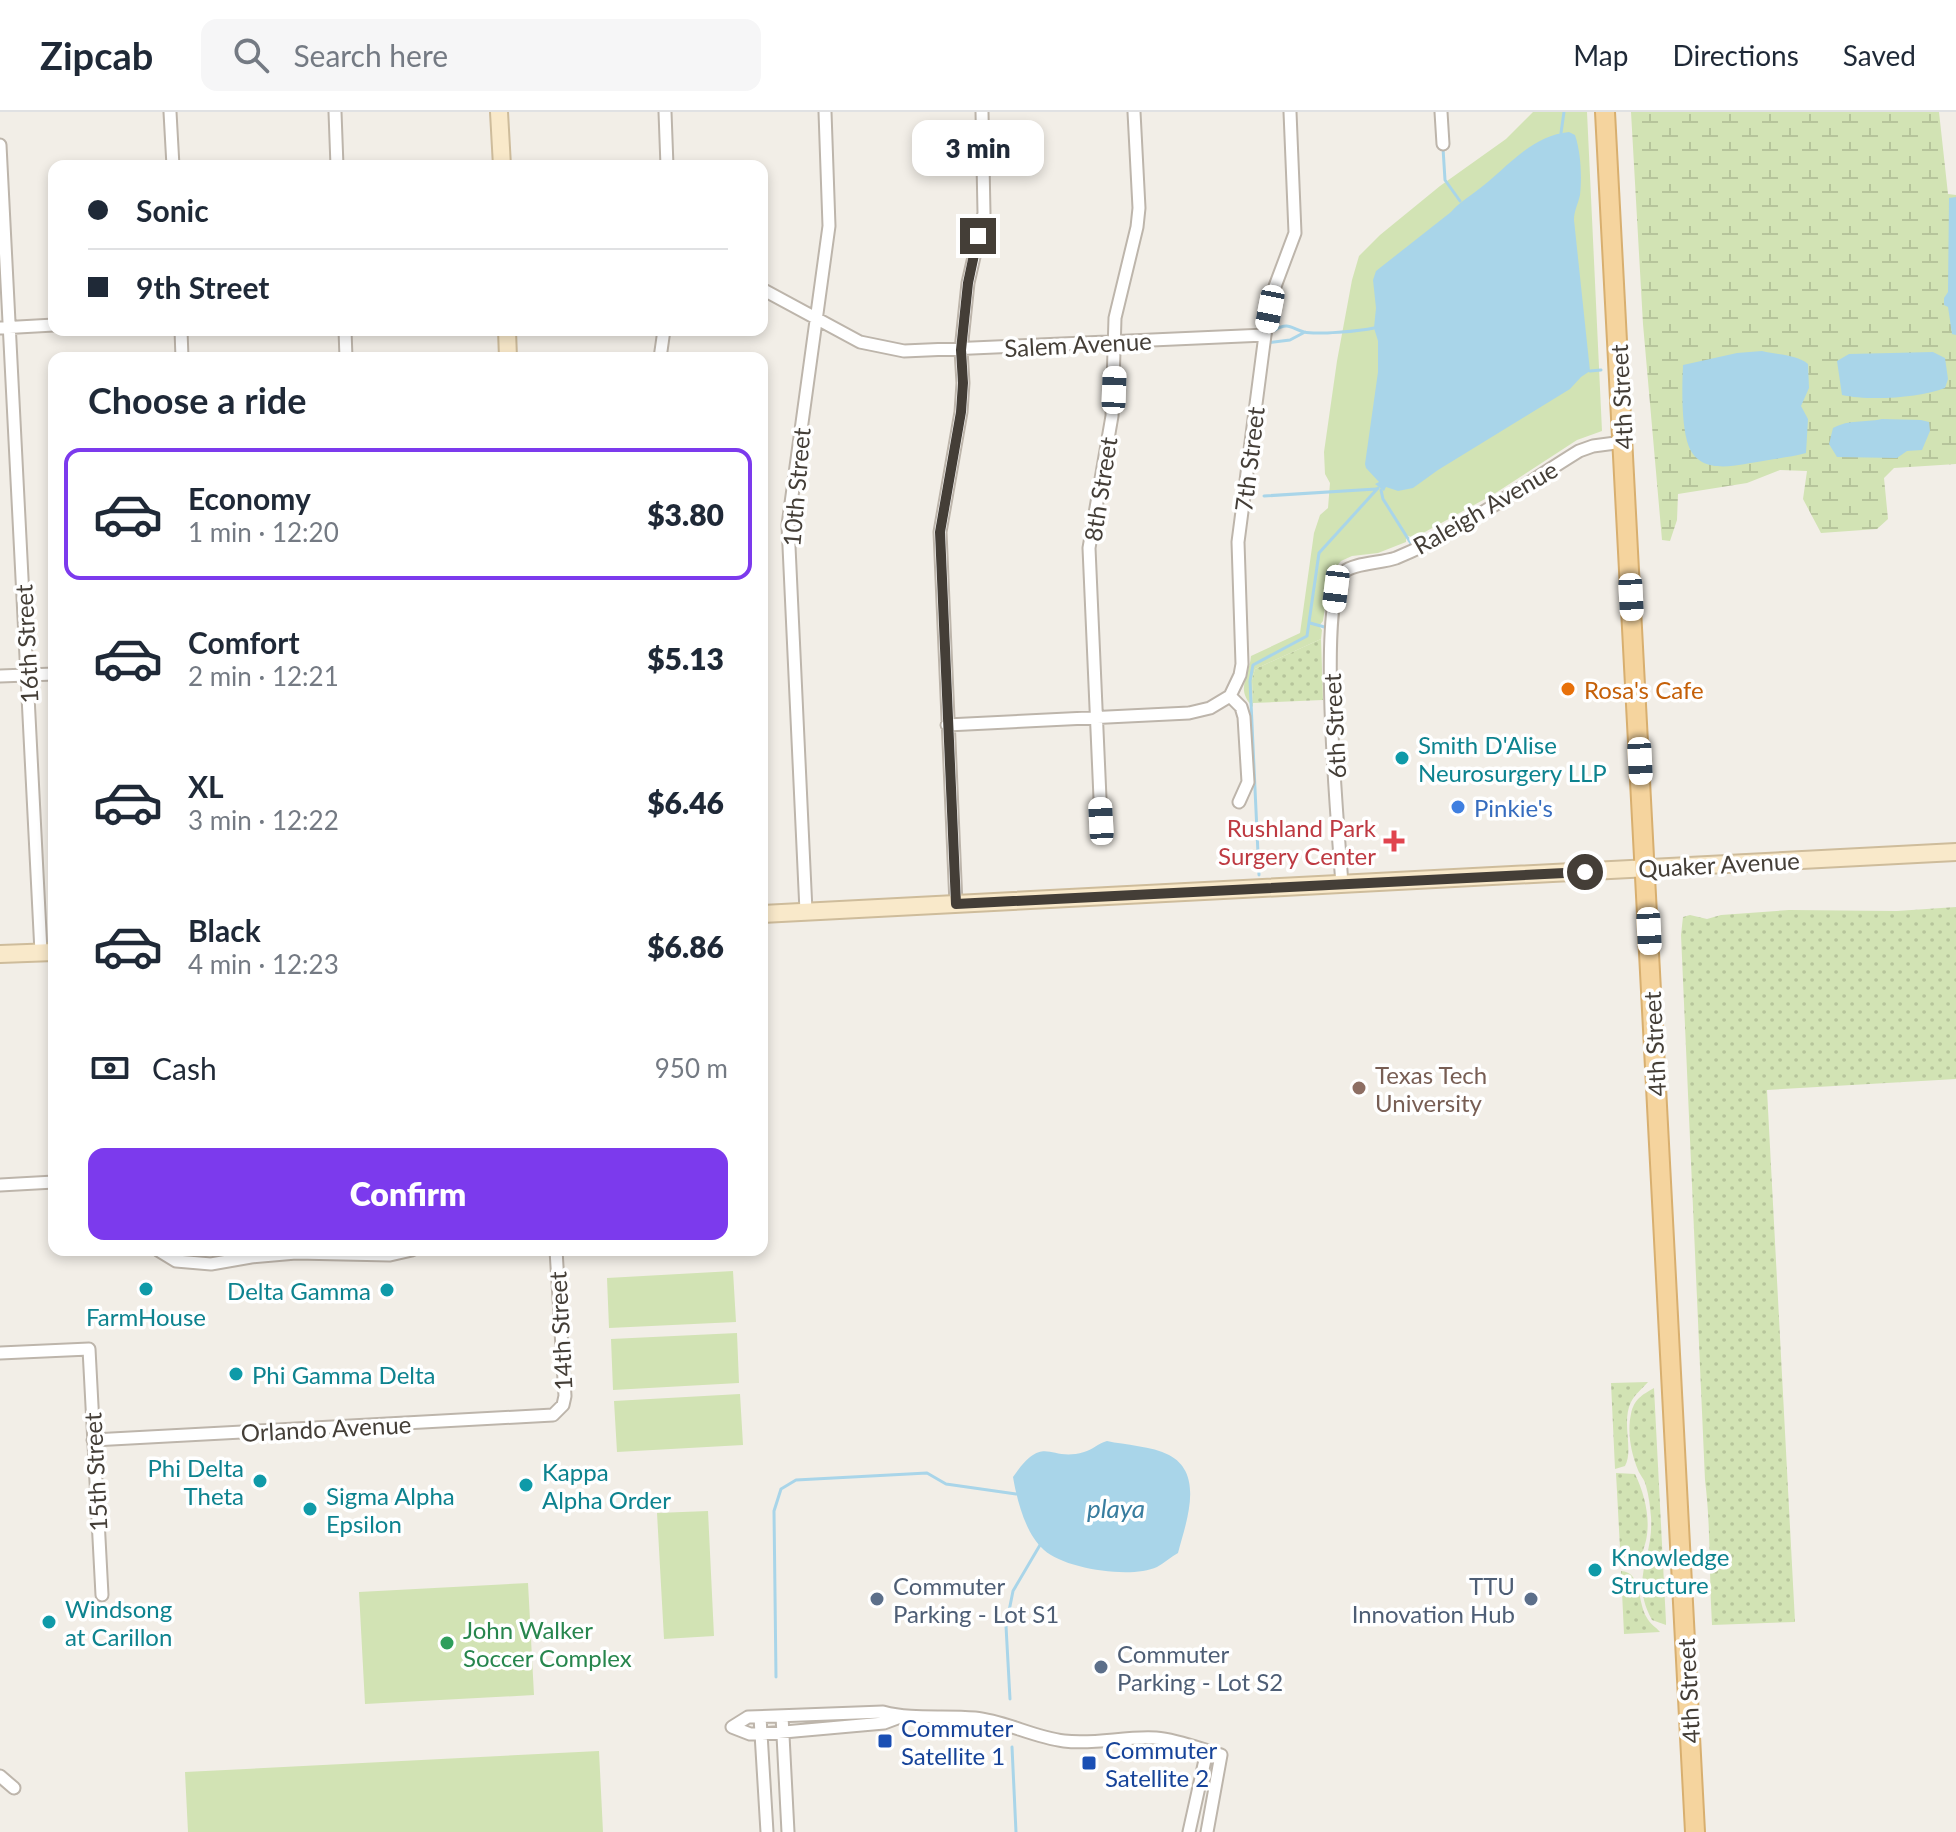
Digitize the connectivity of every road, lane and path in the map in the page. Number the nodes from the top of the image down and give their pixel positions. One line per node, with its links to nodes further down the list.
1 (170, 112): 13 (street)
2 (335, 112): 14 (street)
3 (499, 112): 15 (main road)
4 (665, 112): 16 (street)
5 (825, 112): 18 (street, 10th Street)
6 (982, 112): 23 (street)
7 (1134, 112): 22 (street, 8th Street)
8 (1290, 112): 21 (street, 7th Street)
9 (1441, 112): 11 (street)
10 (1605, 112): 24 (main road, 4th Street)
11 (1443, 144)
12 (0, 145): 20 (street, 16th Street)
13 (173, 160)
14 (337, 160)
15 (502, 160)
16 (667, 160)
17 (768, 292): 18 (street, Salem Avenue)
18 (816, 319): 23 (street, Salem Avenue); 38 (street, 10th Street)
19 (48, 325): 20 (street)
20 (5, 328): 27 (street, 16th Street)
21 (1265, 335): 22 (street, Salem Avenue); 29 (street, 7th Street)
22 (1114, 342): 23 (street, Salem Avenue); 30 (street, 8th Street)
23 (961, 350): 31 (street)
24 (1623, 442): 25 (street, Raleigh Avenue); 35 (main road, 4th Street)
25 (1346, 571): 36 (street, 6th Street)
26 (48, 674): 27 (street)
27 (27, 675): 28 (street); 40 (street, 16th Street)
28 (0, 676)
29 (1230, 696): 30 (street); 32 (street)
30 (1096, 718): 31 (street); 33 (street, 8th Street)
31 (947, 725): 37 (street)
32 (1239, 802)
33 (1101, 821)
34 (1956, 852): 35 (main road, Quaker Avenue)
35 (1645, 868): 36 (main road, Quaker Avenue); 63 (main road, 4th Street)
36 (1342, 885): 37 (main road, Quaker Avenue)
37 (956, 904): 38 (main road, Quaker Avenue)
38 (806, 911): 39 (main road, Quaker Avenue)
39 (768, 914)
40 (48, 952): 41 (main road)
41 (0, 954)
42 (48, 1182): 43 (street)
43 (0, 1185)
44 (168, 1256): 45 (street)
45 (258, 1256)
46 (556, 1256): 48 (street, 14th Street)
47 (0, 1353): 49 (street, 15th Street)
48 (558, 1411): 49 (street, Orlando Avenue)
49 (93, 1440): 50 (street, 15th Street)
50 (102, 1595)
51 (782, 1716): 52 (street); 53 (street); 54 (street)
52 (760, 1717): 55 (street); 55 (street)
53 (901, 1717): 54 (street); 56 (street)
54 (783, 1732): 55 (street); 60 (street)
55 (761, 1734): 59 (street)
56 (1207, 1751): 61 (street); 62 (street)
57 (0, 1776): 58 (street)
58 (14, 1788)
59 (767, 1832)
60 (788, 1832)
61 (1189, 1832)
62 (1207, 1832)
63 (1695, 1832)

